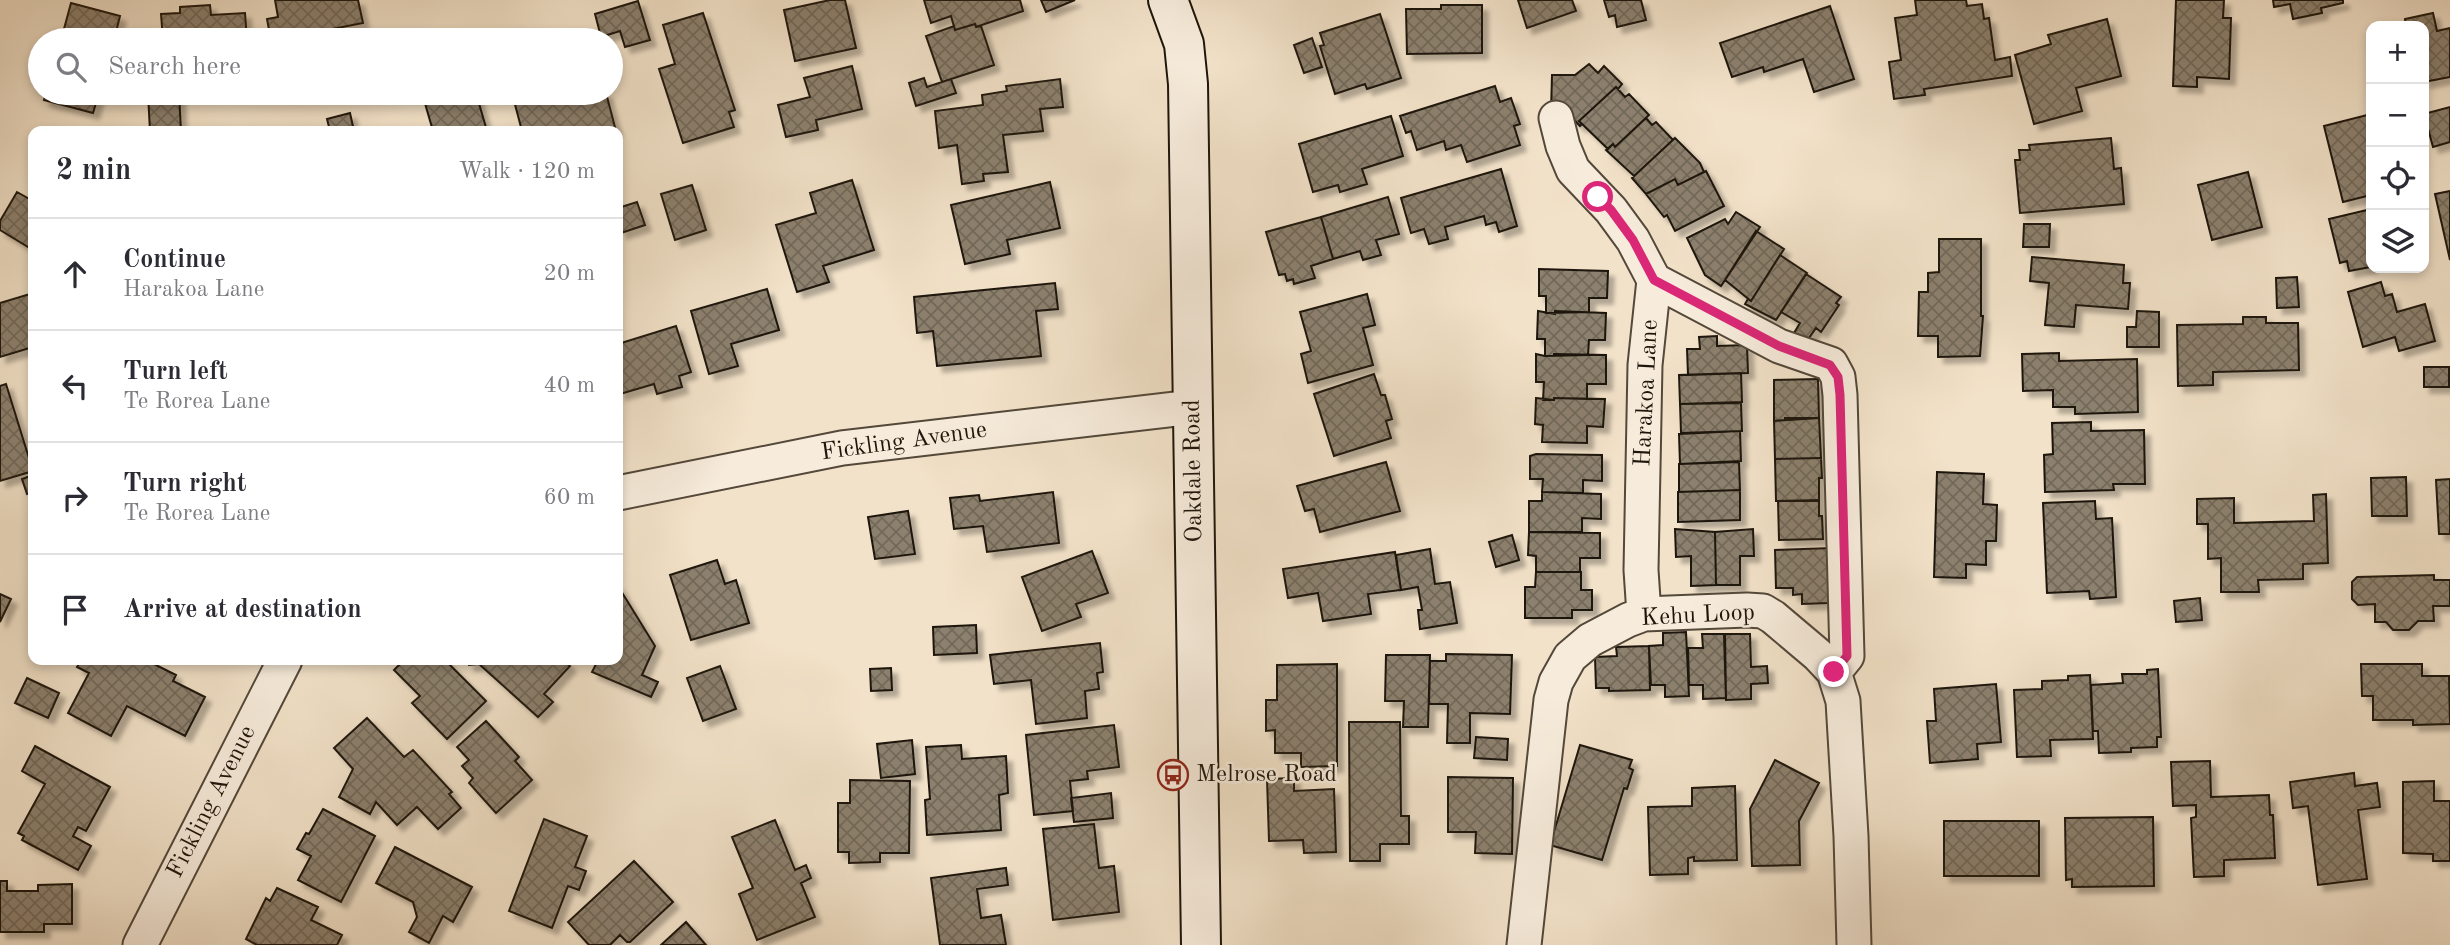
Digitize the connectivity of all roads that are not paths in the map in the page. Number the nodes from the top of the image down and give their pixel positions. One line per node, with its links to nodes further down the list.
1 (1168, 0): 4 (street, Oakdale Road)
2 (1556, 118): 3 (street)
3 (1654, 280): 6 (street, Harakoa Lane); 8 (street)
4 (1193, 407): 5 (street, Fickling Avenue); 10 (street, Oakdale Road)
5 (623, 492)
6 (1644, 614): 8 (street, Kehu Loop); 11 (street, Kehu Loop)
7 (282, 665): 9 (street, Fickling Avenue)
8 (1834, 672): 12 (street)
9 (140, 945)
10 (1201, 945)
11 (1524, 945)
12 (1854, 945)

